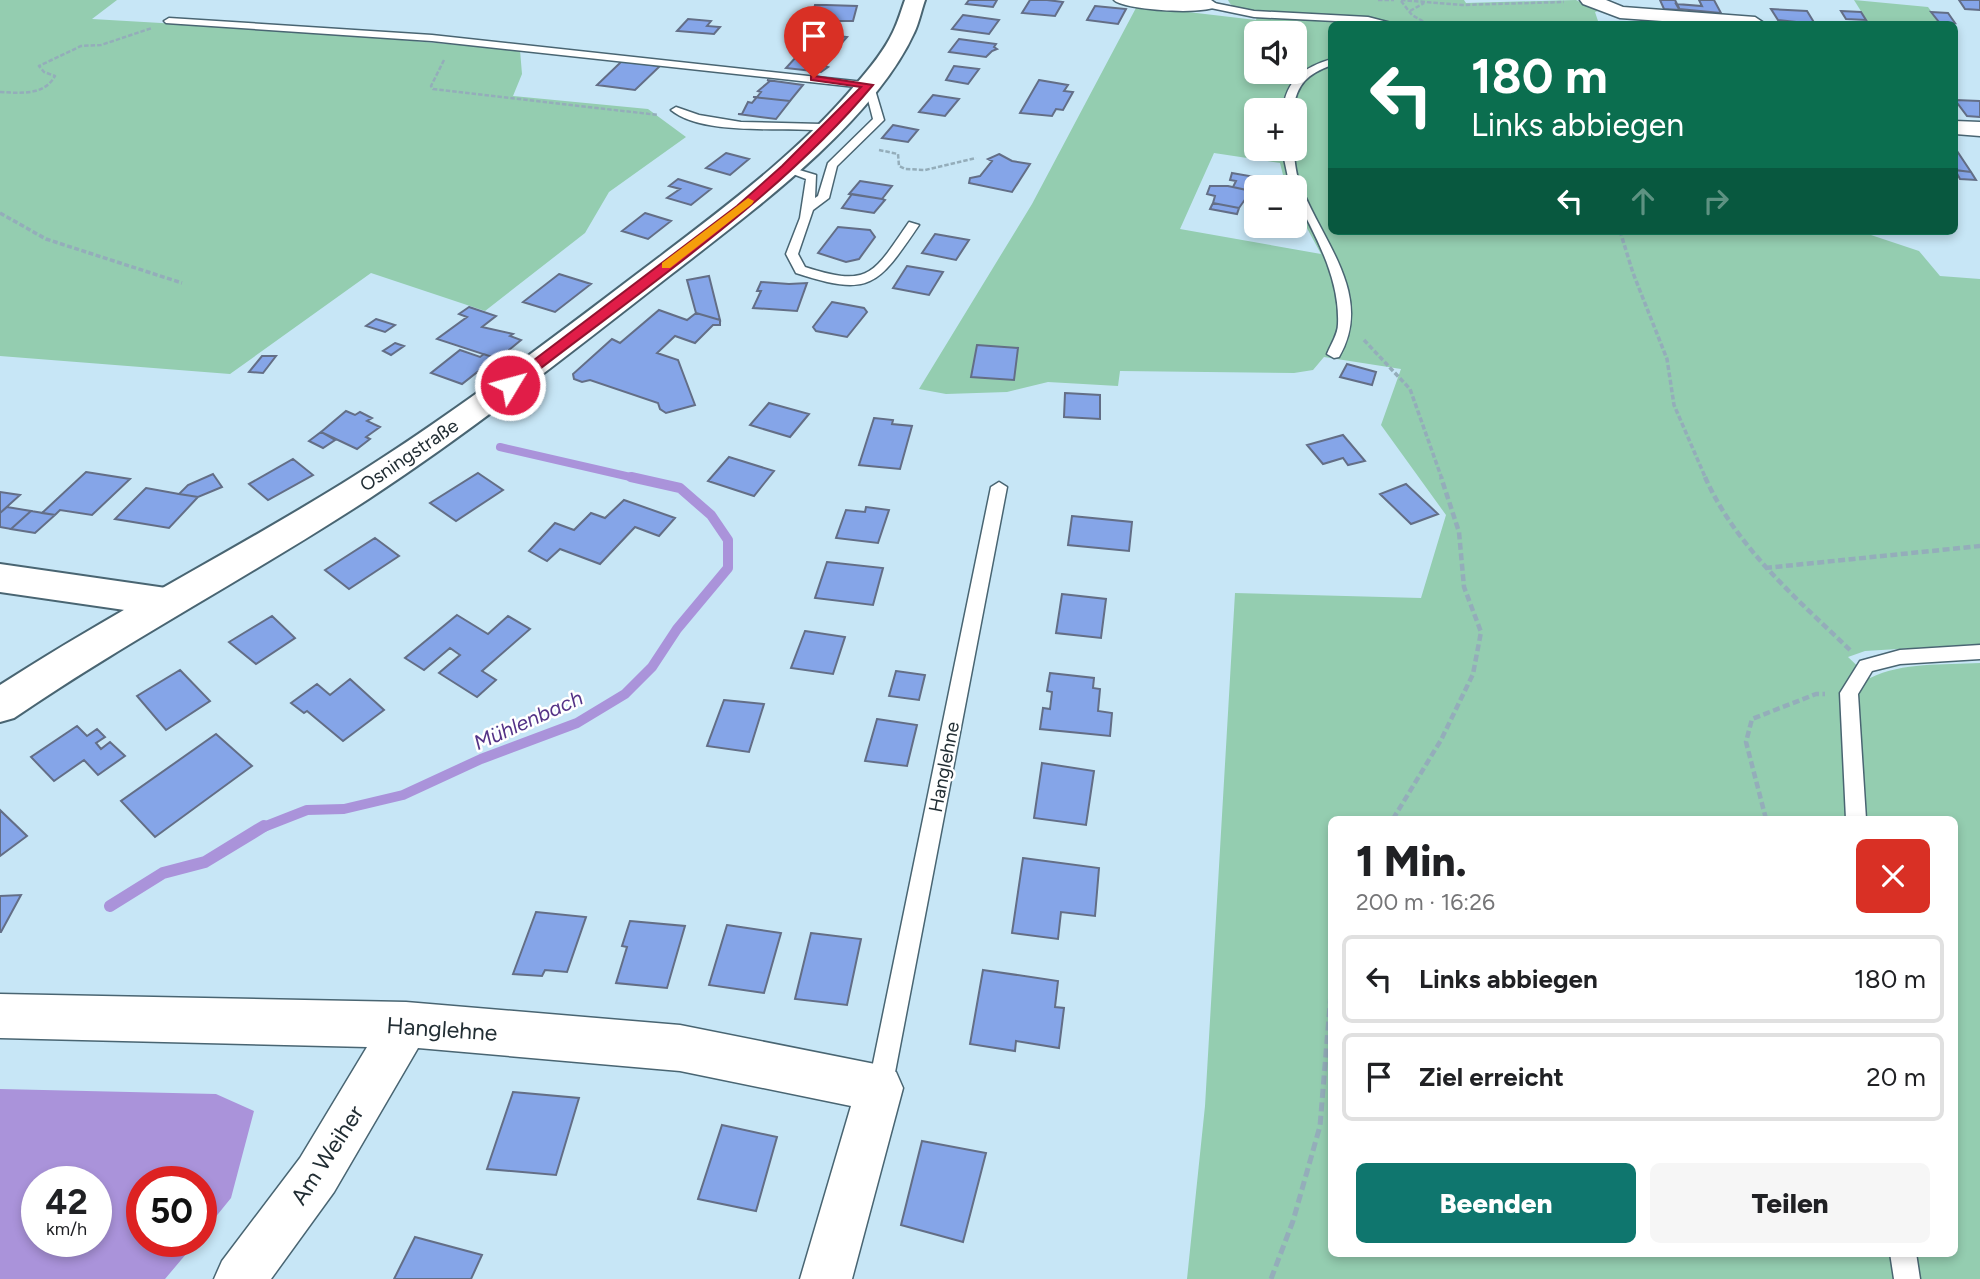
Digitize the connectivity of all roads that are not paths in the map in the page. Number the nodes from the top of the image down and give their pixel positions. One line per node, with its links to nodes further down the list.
1 (915, 0): 11 (main road, Osningstraße)
2 (1123, 0): 5 (street)
3 (1740, 0): 9 (street)
4 (1590, 1): 8 (street)
5 (1209, 5): 7 (lane)
6 (169, 21): 11 (lane)
7 (1370, 21)
8 (1722, 21)
9 (1754, 21)
10 (1328, 63): 12 (lane)
11 (869, 85): 14 (main road, Osningstraße); 19 (lane)
12 (1290, 98)
13 (676, 110): 14 (lane)
14 (828, 128): 18 (main road, Osningstraße)
15 (1958, 128): 16 (street)
16 (1980, 130)
17 (1289, 161): 21 (lane)
18 (786, 169): 19 (lane); 24 (main road, Osningstraße)
19 (809, 207): 20 (lane)
20 (913, 225)
21 (1334, 354)
22 (999, 487): 30 (lane, Hanglehne)
23 (0, 578): 24 (main road)
24 (166, 602): 26 (main road, Osningstraße)
25 (1980, 652): 27 (lane)
26 (0, 706)
27 (1856, 816)
28 (0, 1016): 29 (street, Hanglehne)
29 (406, 1025): 30 (street, Hanglehne); 32 (street, Am Weiher)
30 (880, 1088): 33 (street, Hanglehne)
31 (1904, 1257): 34 (lane)
32 (240, 1279)
33 (826, 1279)
34 (1907, 1279)

